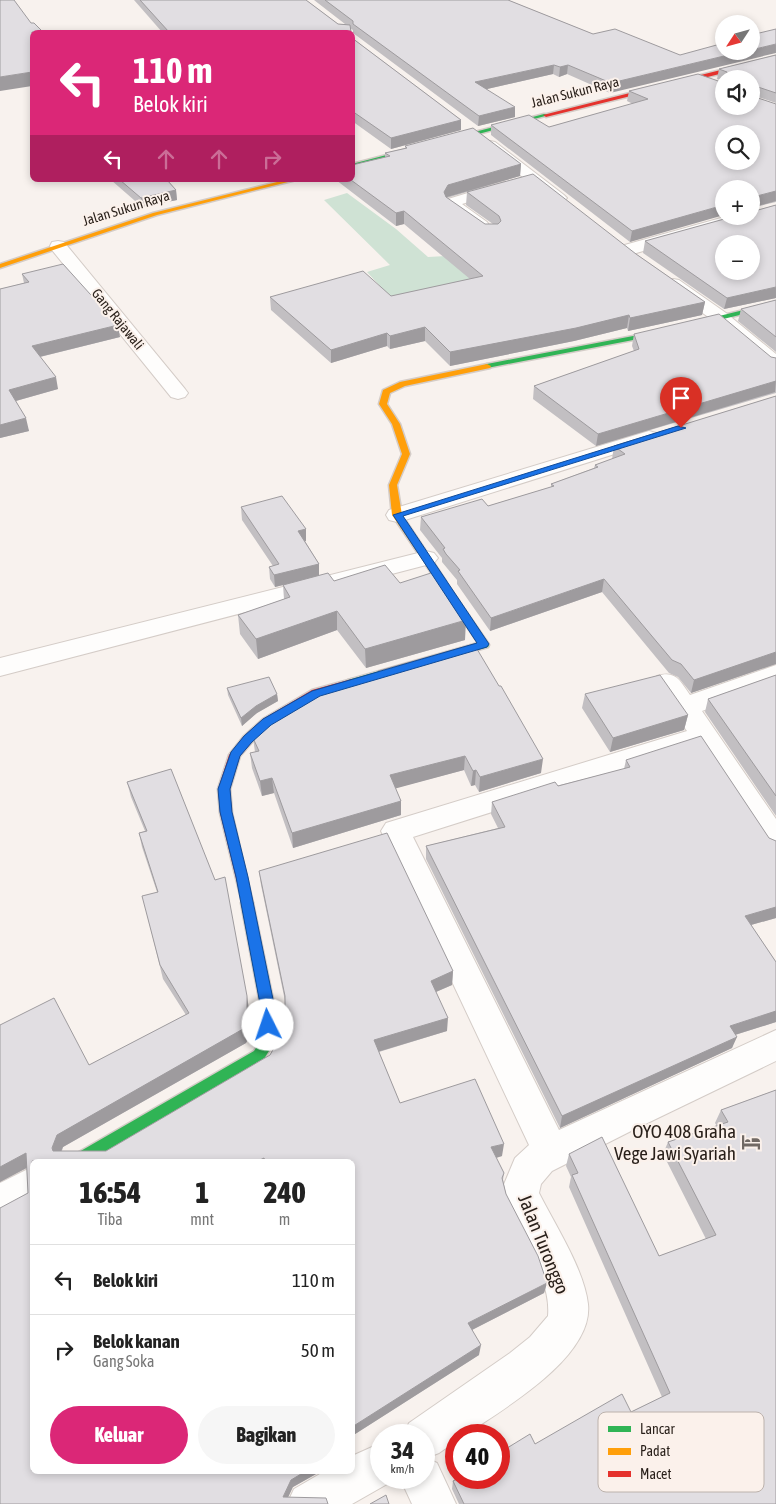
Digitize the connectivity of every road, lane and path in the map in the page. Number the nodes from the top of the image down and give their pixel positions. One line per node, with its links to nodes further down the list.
1 (776, 58): 2 (street, Jalan Sukun Raya)
2 (697, 77): 3 (street); 4 (street, Jalan Sukun Raya)
3 (715, 85)
4 (472, 130): 5 (street, Jalan Sukun Raya); 6 (street)
5 (355, 165)
6 (534, 179): 8 (street); 10 (street)
7 (285, 182): 12 (street, Jalan Sukun Raya)
8 (573, 209)
9 (716, 225): 13 (street)
10 (490, 232)
11 (611, 238): 13 (street)
12 (58, 246): 15 (street, Jalan Sukun Raya); 20 (street, Gang Rajawali)
13 (626, 250): 14 (street)
14 (642, 261)
15 (0, 266)
16 (657, 273): 18 (street)
17 (776, 304): 18 (street)
18 (720, 317): 19 (street); 22 (street)
19 (776, 364)
20 (178, 393)
21 (672, 430): 22 (street)
22 (397, 515): 23 (street)
23 (426, 558): 24 (street); 34 (street)
24 (0, 668)
25 (776, 674): 27 (street)
26 (666, 682): 27 (street)
27 (686, 707): 28 (street)
28 (705, 736): 29 (street); 31 (street)
29 (396, 832): 30 (street); 33 (street)
30 (368, 840)
31 (776, 842)
32 (776, 1045): 33 (street, Jalan Turonggo)
33 (551, 1152): 37 (street, Jalan Turonggo)
34 (80, 1159)
35 (30, 1186): 36 (street)
36 (0, 1203)
37 (435, 1430)
38 (370, 1470): 40 (street)
39 (427, 1489): 41 (street)
40 (309, 1504)
41 (434, 1504)

